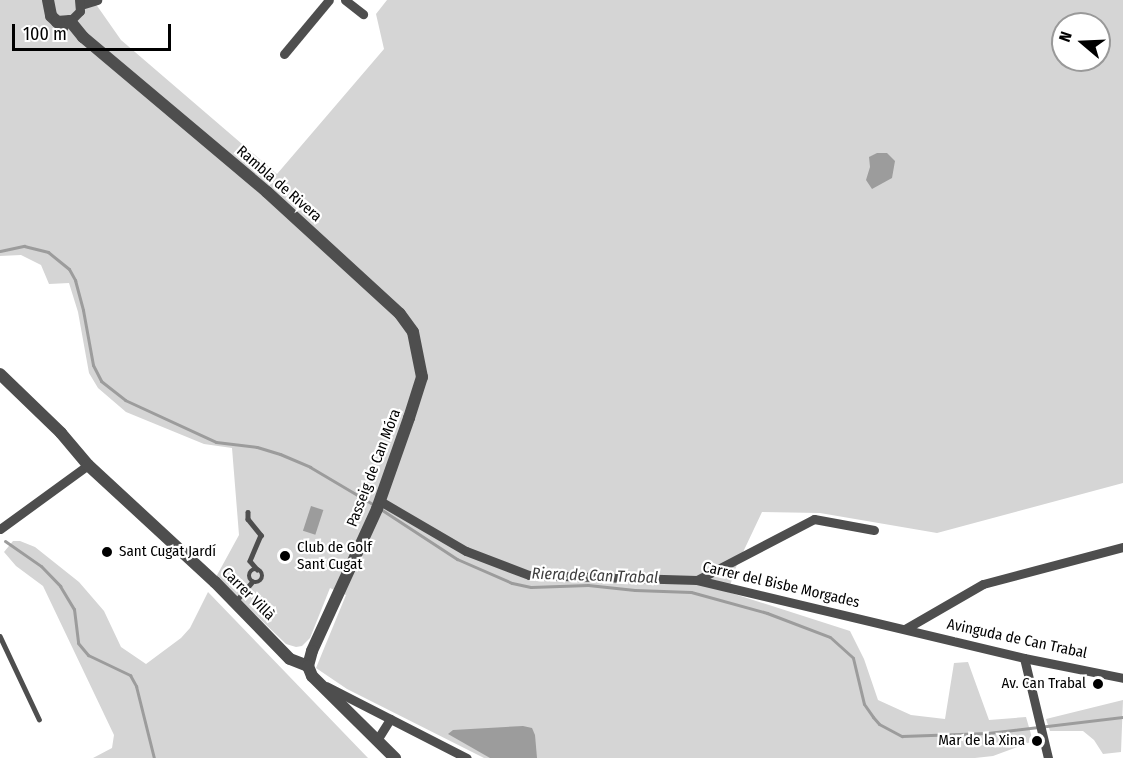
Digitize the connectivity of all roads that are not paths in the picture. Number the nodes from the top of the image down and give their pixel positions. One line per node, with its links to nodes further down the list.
1 (48, 0): 8 (street)
2 (97, 0): 5 (street)
3 (329, 0): 10 (street)
4 (345, 0): 6 (street)
5 (80, 3): 7 (street)
6 (363, 14)
7 (70, 21): 8 (street); 9 (street)
8 (57, 22): 9 (street)
9 (83, 37): 12 (street, Rambla de Rivera)
10 (284, 54)
11 (0, 374): 13 (street, Carrer Villà)
12 (422, 377): 14 (street, Passeig de Can Móra)
13 (88, 465): 16 (street); 22 (street, Carrer Villà)
14 (379, 504): 20 (street, Carrer del Bisbe Morgades); 26 (street, Passeig de Can Móra)
15 (248, 512): 19 (lane)
16 (0, 528)
17 (874, 530): 20 (street)
18 (1123, 547): 23 (street)
19 (257, 569): 21 (lane); 21 (lane)
20 (697, 580): 23 (street, Carrer del Bisbe Morgades)
21 (252, 582): 22 (lane)
22 (235, 602): 26 (street, Carrer Villà)
23 (905, 630): 25 (street, Avinguda de Can Trabal)
24 (0, 636): 29 (lane)
25 (1024, 658): 27 (street, Avinguda de Can Trabal); 34 (street)
26 (308, 666): 28 (street, Carrer Villà)
27 (1123, 678)
28 (318, 682): 30 (street); 31 (street, Carrer Villà)
29 (39, 719)
30 (390, 719): 31 (street); 33 (street)
31 (376, 740): 32 (street, Carrer Villà)
32 (395, 758)
33 (467, 758)
34 (1048, 758)

